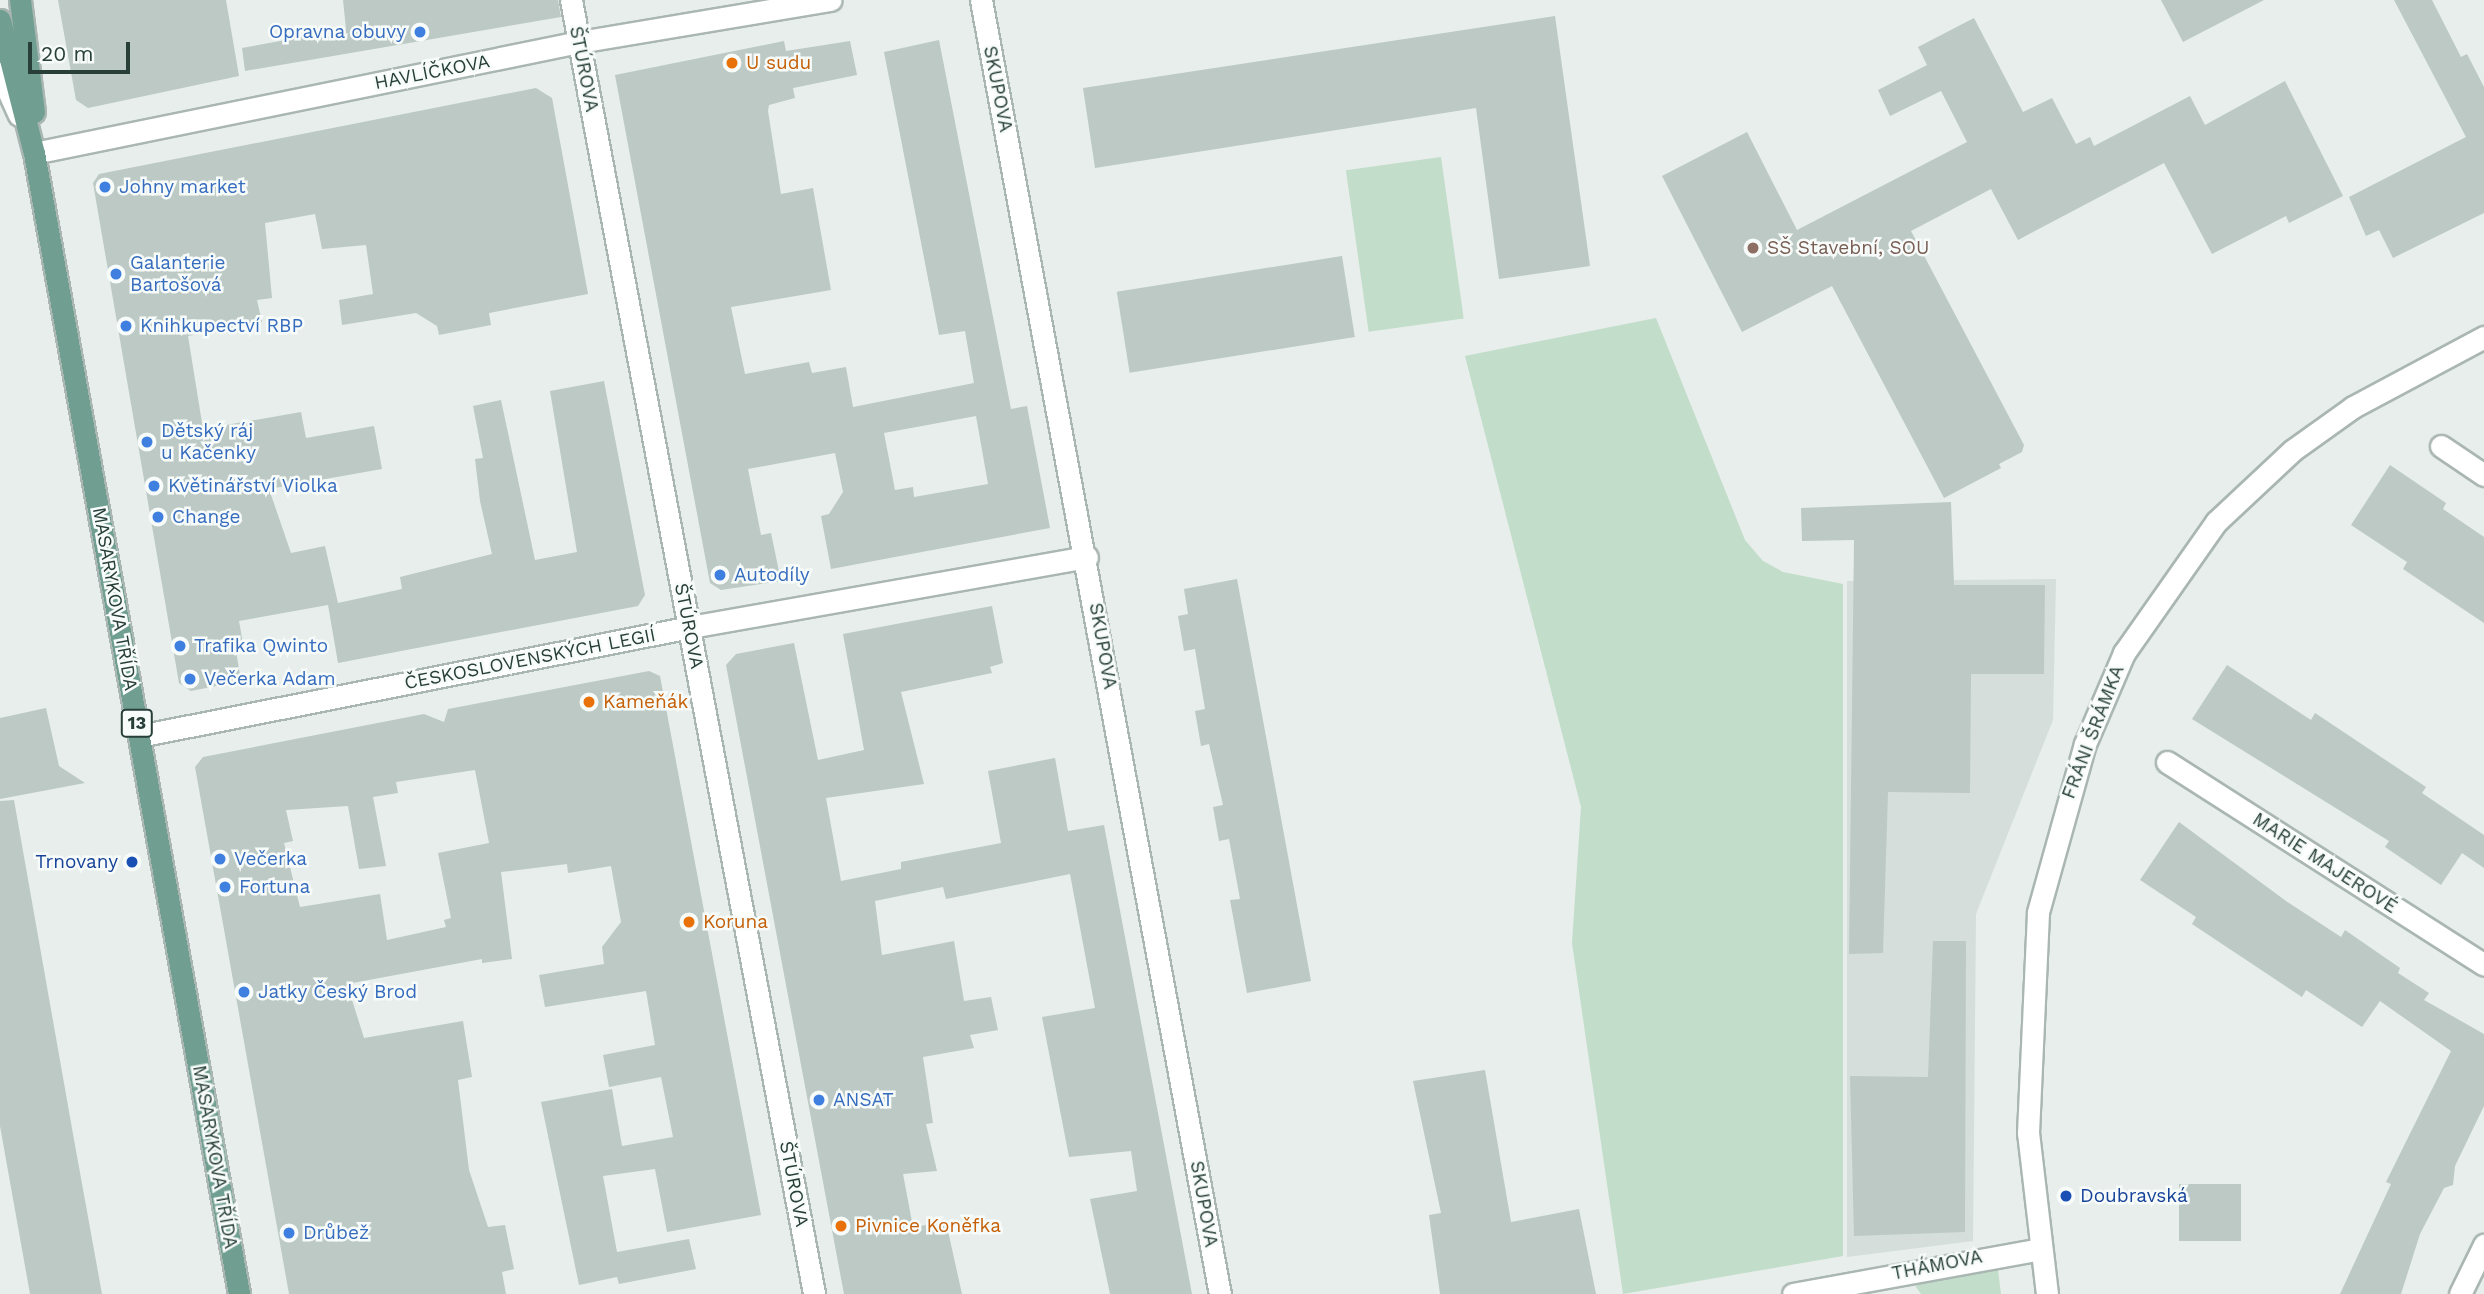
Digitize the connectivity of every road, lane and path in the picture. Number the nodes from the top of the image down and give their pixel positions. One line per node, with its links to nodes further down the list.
1 (20, 0): 8 (main road, MASARYKOVA TŘÍDA / 13)
2 (571, 0): 6 (street, ŠTÚROVA)
3 (831, 0): 6 (street, HAVLÍČKOVA)
4 (981, 0): 12 (street, SKUPOVA)
5 (0, 20): 8 (main road, MASARYKOVA TŘÍDA / 13)
6 (579, 42): 8 (street, HAVLÍČKOVA); 13 (street, ŠTÚROVA)
7 (0, 73): 8 (street)
8 (34, 153): 14 (main road, MASARYKOVA TŘÍDA / 13)
9 (2484, 337): 18 (street, FRÁNI ŠRÁMKA)
10 (2441, 446): 11 (street)
11 (2484, 475)
12 (1087, 557): 13 (street, ČESKOSLOVENSKÝCH LEGIÍ); 21 (street, SKUPOVA)
13 (690, 627): 14 (street, ČESKOSLOVENSKÝCH LEGIÍ); 20 (street, ŠTÚROVA)
14 (139, 736): 19 (main road, MASARYKOVA TŘÍDA / 13)
15 (2167, 762): 16 (street, MARIE MAJEROVÉ)
16 (2484, 965)
17 (2484, 1245): 24 (street)
18 (2041, 1249): 22 (street, THÁMOVA); 23 (street, FRÁNI ŠRÁMKA)
19 (239, 1294)
20 (814, 1294)
21 (1220, 1294)
22 (1793, 1294)
23 (2047, 1294)
24 (2460, 1294)

